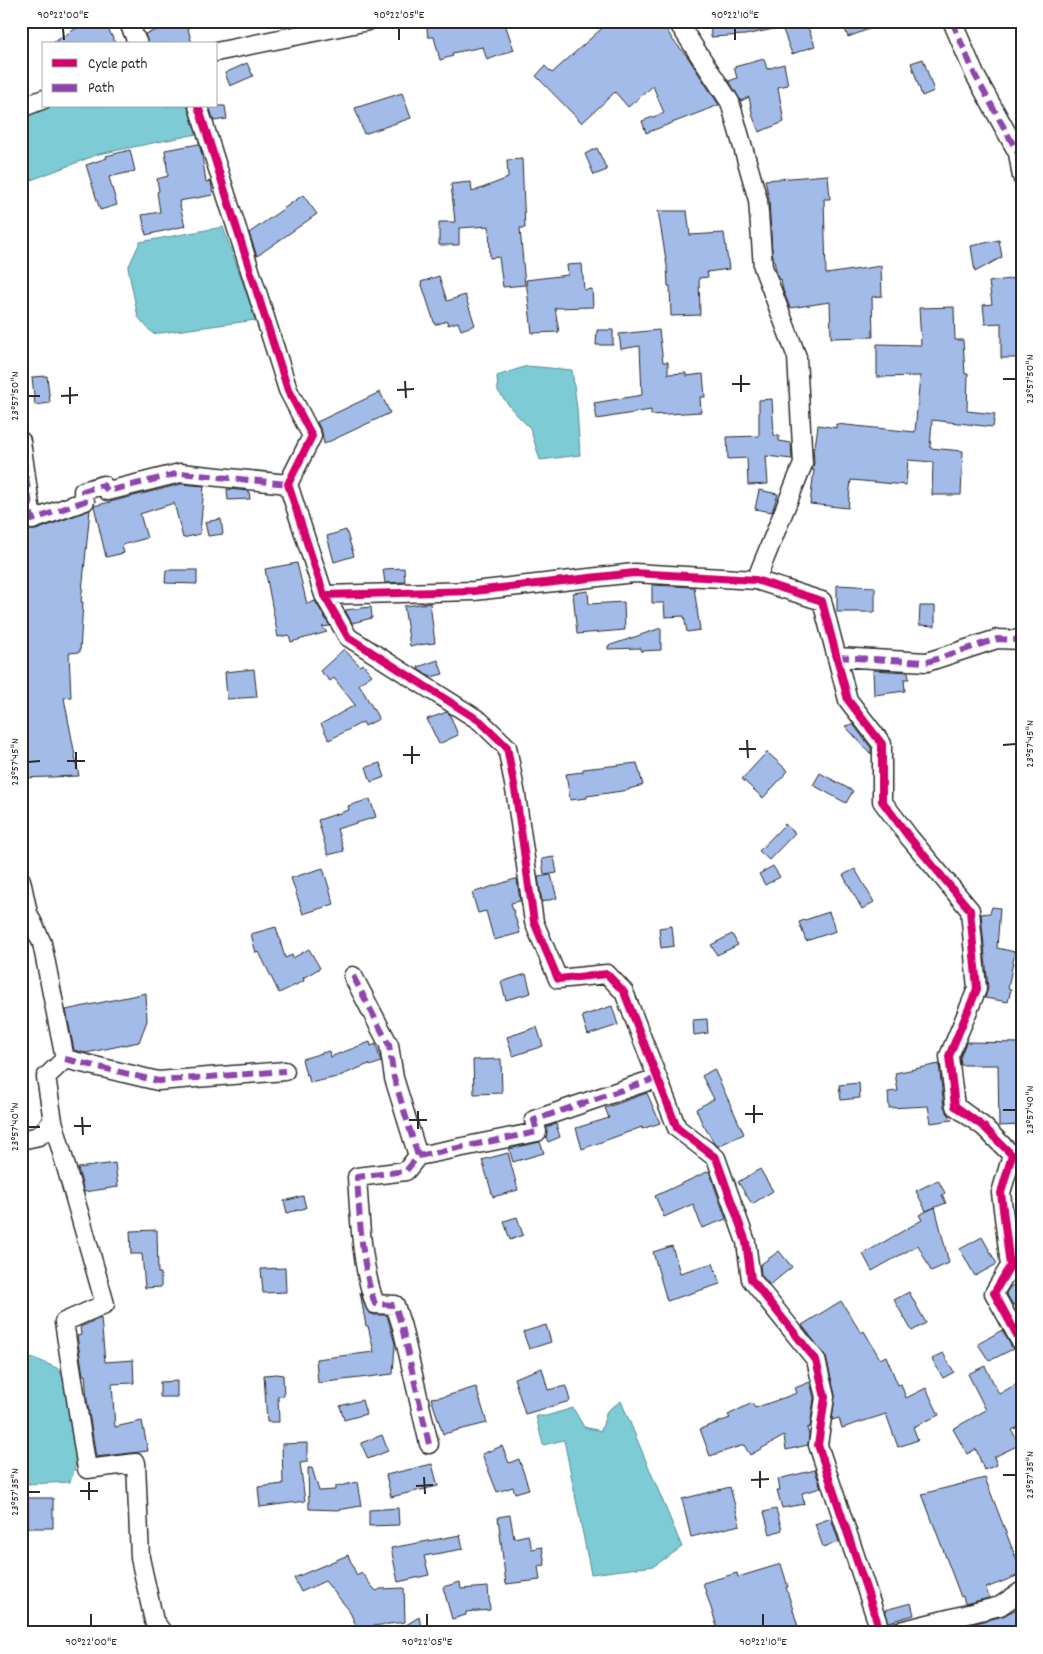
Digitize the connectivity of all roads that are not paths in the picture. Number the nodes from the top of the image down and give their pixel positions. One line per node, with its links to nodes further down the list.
1 (128, 21): 5 (street)
2 (368, 21): 6 (street)
3 (677, 21): 13 (street)
4 (952, 21): 10 (street)
5 (137, 42)
6 (218, 52)
7 (42, 100): 8 (street)
8 (21, 108)
9 (199, 108): 12 (street)
10 (1022, 177)
11 (21, 441): 12 (street)
12 (288, 484): 14 (street)
13 (756, 580): 14 (street); 16 (street)
14 (324, 595): 21 (street)
15 (1022, 640): 16 (street)
16 (837, 657): 25 (street)
17 (21, 880): 19 (street)
18 (353, 976): 24 (street)
19 (65, 1059): 20 (street); 22 (street)
20 (285, 1071)
21 (657, 1078): 24 (street); 29 (street)
22 (54, 1121): 23 (street); 28 (street)
23 (21, 1140)
24 (418, 1156): 26 (street)
25 (1022, 1344)
26 (429, 1444)
27 (1022, 1591): 30 (street)
28 (163, 1633)
29 (881, 1633)
30 (892, 1633)

